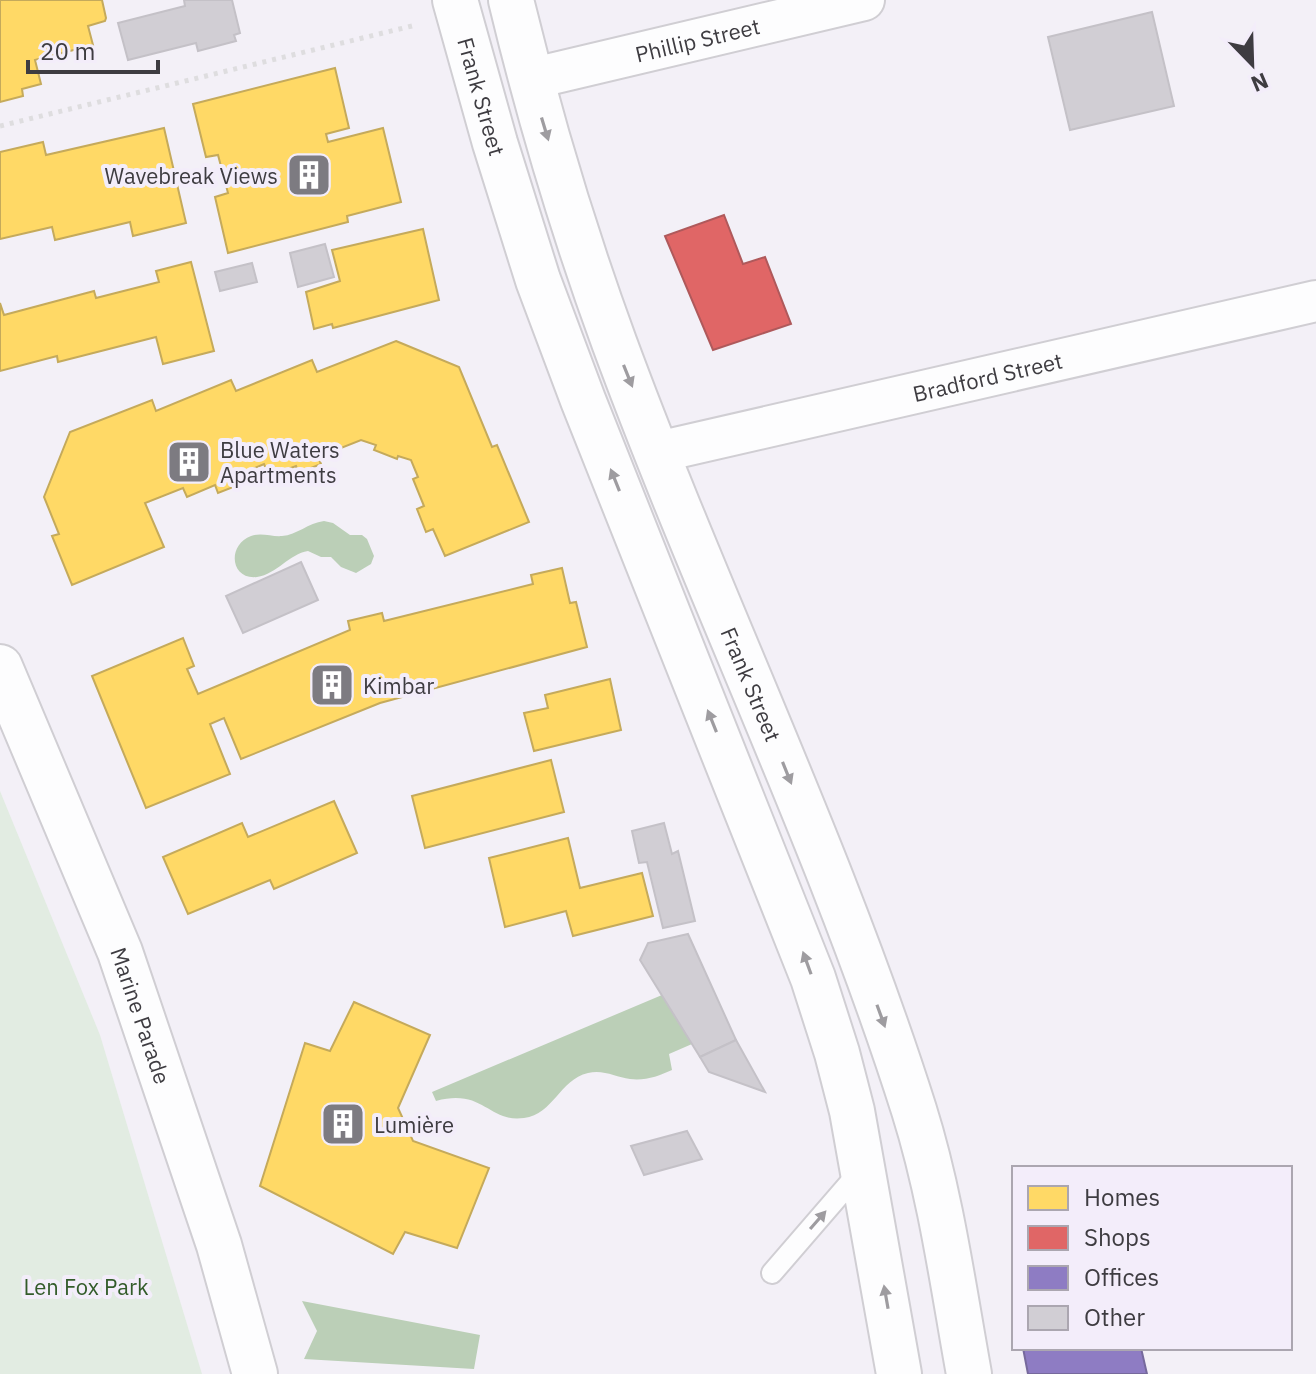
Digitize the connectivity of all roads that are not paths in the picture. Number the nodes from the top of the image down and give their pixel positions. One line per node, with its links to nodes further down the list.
1 (511, 0): 4 (main road, Frank Street)
2 (864, 0): 4 (street, Phillip Street)
3 (457, 8): 8 (main road, Frank Street, one-way to 3)
4 (530, 79): 6 (main road, Frank Street, one-way to 6)
5 (1316, 301): 6 (street, Bradford Street)
6 (658, 452): 12 (main road, Frank Street, one-way to 12)
7 (0, 667): 10 (main road, Marine Parade)
8 (864, 1166): 9 (lane, one-way to 8); 11 (main road, Frank Street, one-way to 8)
9 (772, 1273)
10 (255, 1374)
11 (899, 1374)
12 (969, 1374)

